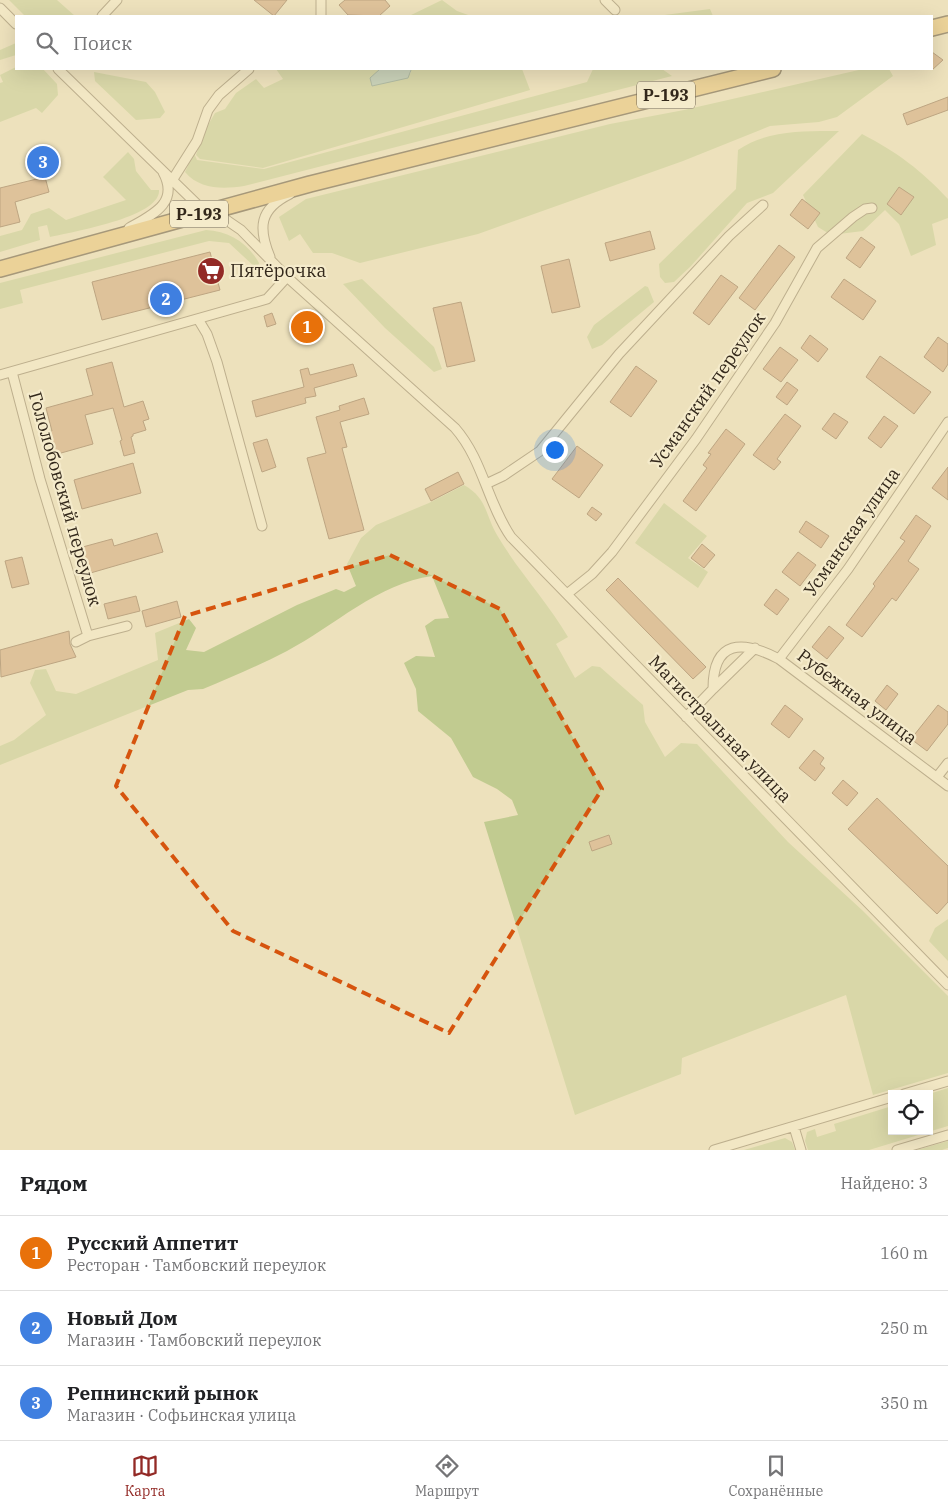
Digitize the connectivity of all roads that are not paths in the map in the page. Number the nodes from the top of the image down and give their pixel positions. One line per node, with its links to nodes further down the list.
1 (117, 0): 5 (street)
2 (605, 0): 4 (street)
3 (0, 8): 6 (street)
4 (615, 10)
5 (103, 15)
6 (15, 23)
7 (948, 24): 8 (highway)
8 (933, 28)
9 (59, 70): 12 (street)
10 (248, 70): 13 (street)
11 (770, 70): 14 (highway, Р-193)
12 (150, 156): 13 (street); 18 (street)
13 (173, 179): 17 (street)
14 (310, 184): 17 (highway, Р-193); 19 (street)
15 (763, 205): 26 (street)
16 (872, 208): 28 (street, Усманский переулок)
17 (205, 212): 18 (highway, Р-193); 19 (street, Магистральная улица)
18 (115, 236): 20 (highway, Р-193)
19 (272, 262): 21 (street, Магистральная улица)
20 (0, 269)
21 (287, 277): 22 (street); 26 (street, Магистральная улица)
22 (198, 319): 23 (street); 27 (street)
23 (12, 372): 24 (street); 30 (street, Гололобовский переулок)
24 (0, 375)
25 (948, 422): 33 (street, Усманская улица)
26 (486, 484): 28 (street, Магистральная улица)
27 (262, 526)
28 (567, 594): 35 (street, Магистральная улица)
29 (127, 626): 30 (street)
30 (88, 636): 31 (street)
31 (76, 642)
32 (755, 648): 33 (street, Рубежная улица); 34 (street); 34 (street, Рубежная улица)
33 (779, 659): 37 (street, Рубежная улица)
34 (713, 689): 35 (street)
35 (686, 717): 39 (street, Магистральная улица)
36 (948, 763): 37 (street)
37 (937, 777): 38 (street, Рубежная улица)
38 (948, 786)
39 (948, 985)
40 (948, 1081): 41 (street)
41 (918, 1090)
42 (888, 1098): 43 (street)
43 (794, 1127): 45 (street); 46 (street)
44 (948, 1135): 47 (street)
45 (714, 1150)
46 (801, 1150)
47 (897, 1150)

